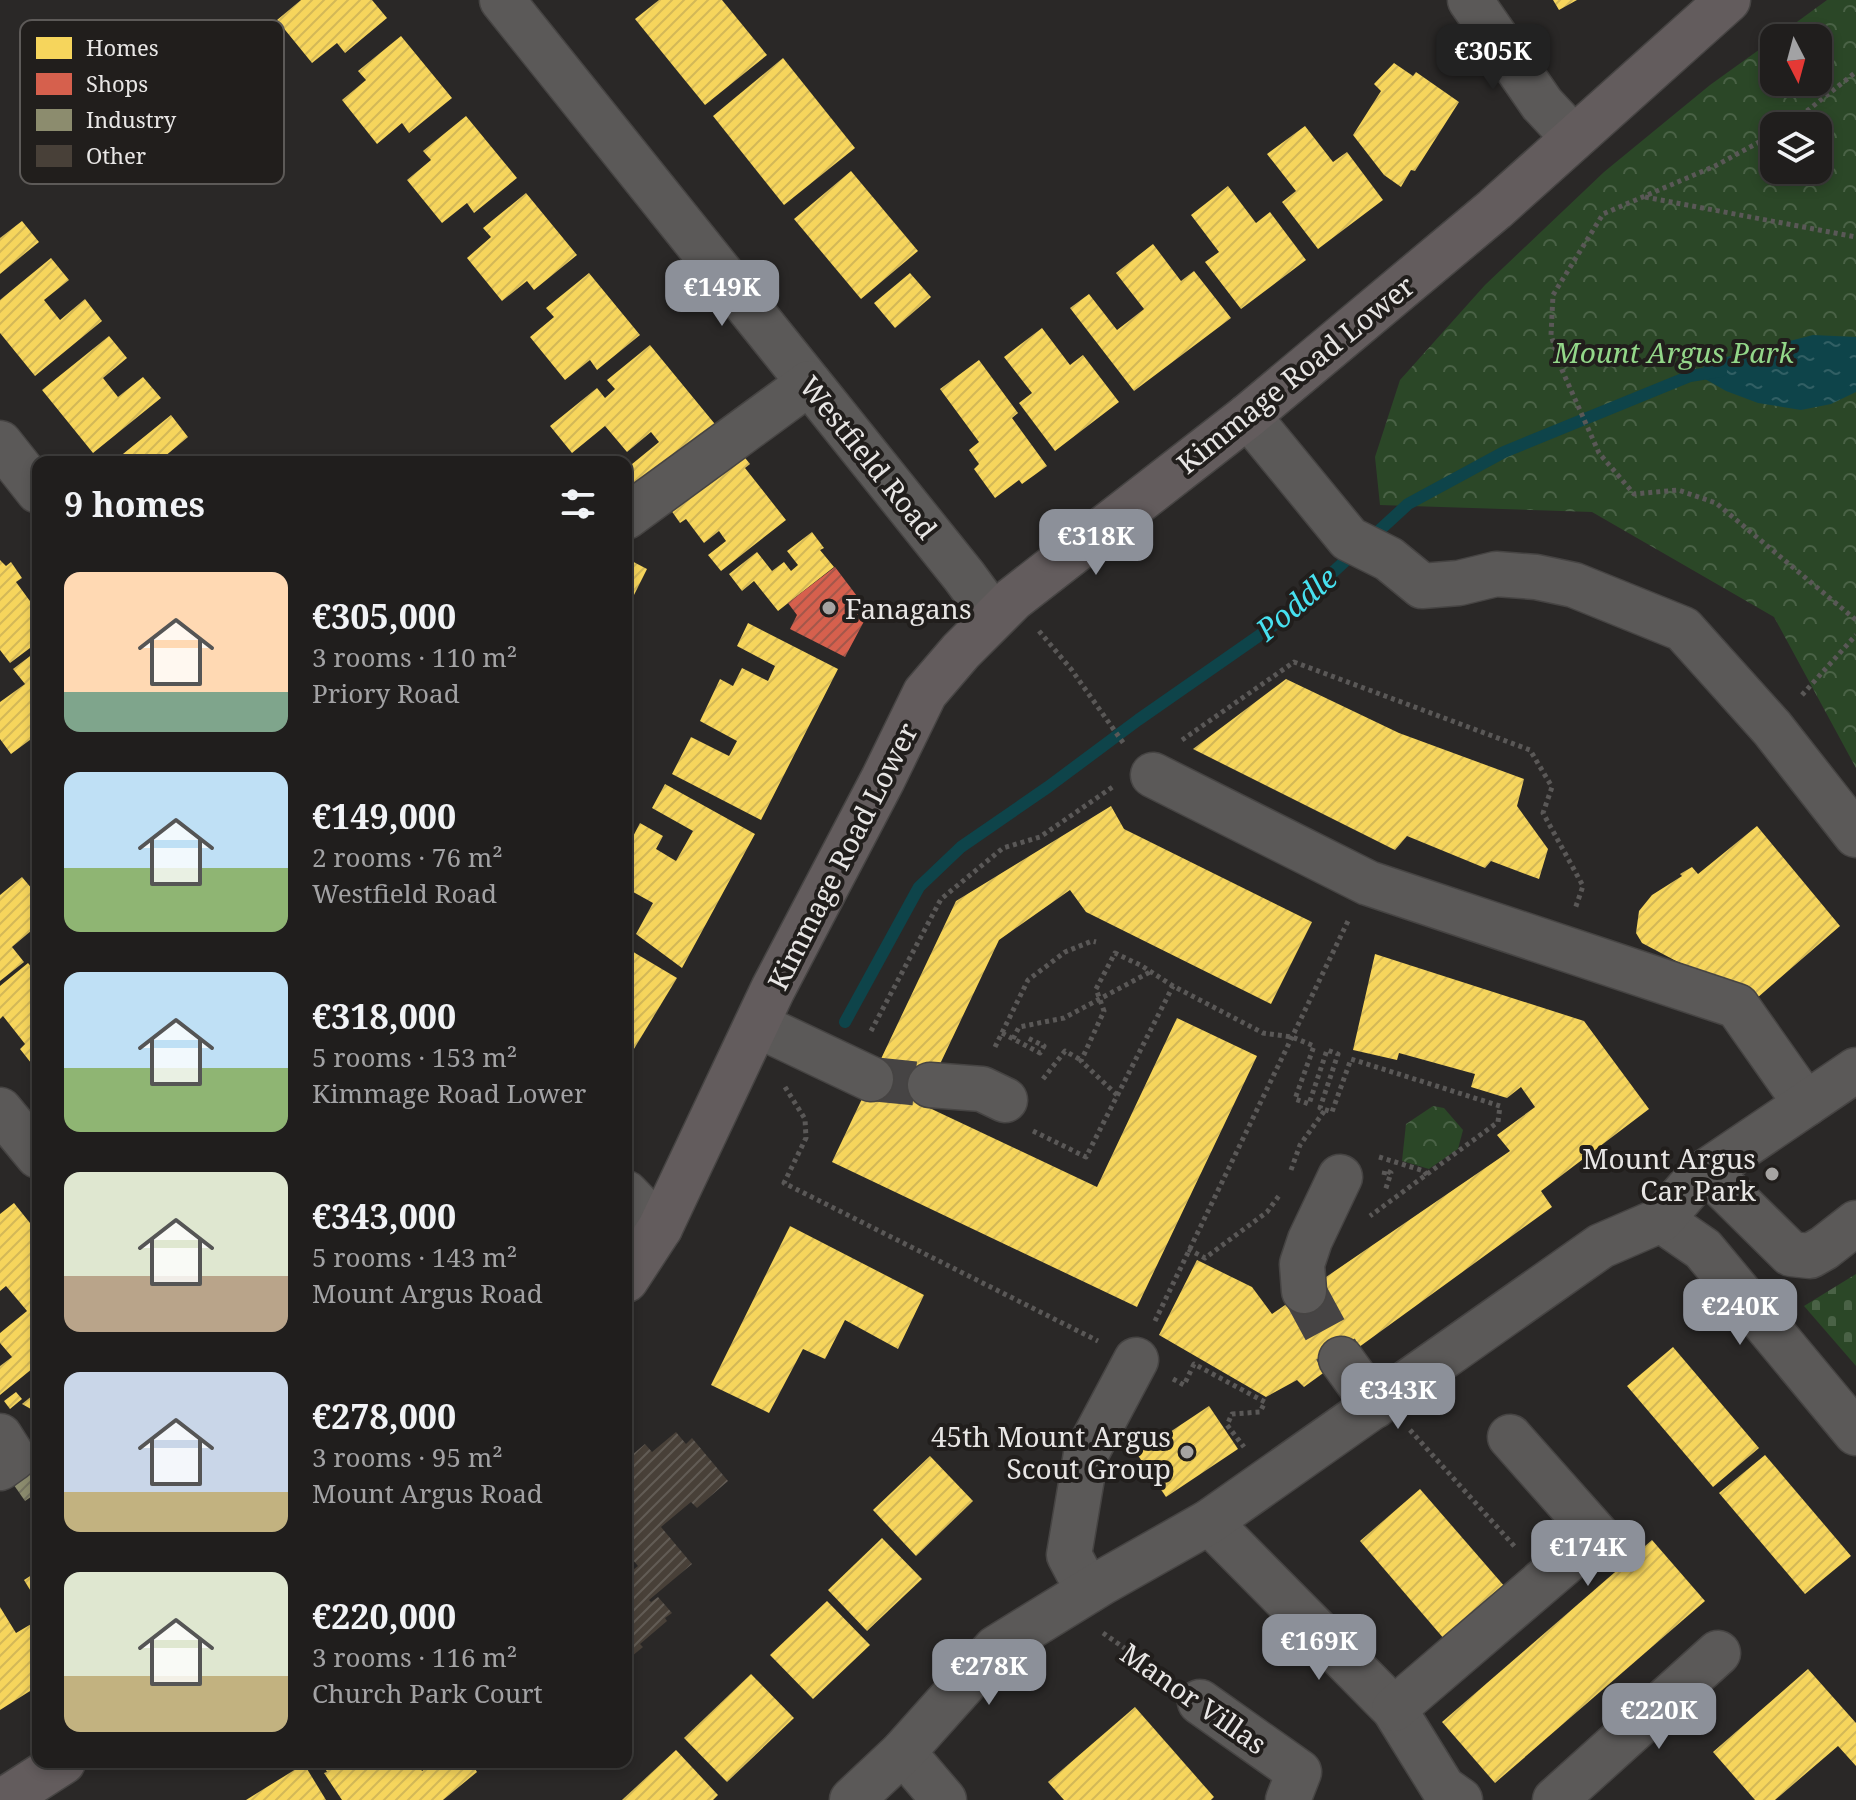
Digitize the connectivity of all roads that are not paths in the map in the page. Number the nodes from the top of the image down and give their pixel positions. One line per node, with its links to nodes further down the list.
1 (502, 0): 5 (street, Westfield Road)
2 (1470, 0): 4 (street)
3 (1728, 0): 4 (main road, Kimmage Road Lower)
4 (1573, 137): 6 (main road, Kimmage Road Lower)
5 (809, 383): 9 (street); 10 (street, Westfield Road)
6 (1248, 416): 10 (main road, Kimmage Road Lower); 12 (street)
7 (0, 443): 8 (street)
8 (32, 483)
9 (632, 513)
10 (994, 617): 13 (main road, Kimmage Road Lower)
11 (1141, 763): 18 (street)
12 (1856, 835)
13 (750, 1040): 15 (street); 24 (main road, Kimmage Road Lower)
14 (1856, 1070): 18 (street)
15 (871, 1079)
16 (930, 1085): 17 (street)
17 (1005, 1100)
18 (1806, 1104): 19 (street)
19 (1707, 1171): 22 (street); 23 (street)
20 (1340, 1177): 26 (street)
21 (632, 1199): 24 (street)
22 (1661, 1220): 29 (street); 30 (street)
23 (1856, 1223)
24 (660, 1228): 25 (main road, Kimmage Road Lower)
25 (632, 1271)
26 (1304, 1291)
27 (1341, 1359): 29 (street)
28 (1136, 1360): 35 (street)
29 (1379, 1403): 34 (street)
30 (1856, 1433)
31 (0, 1436): 33 (street)
32 (1510, 1437): 38 (street)
33 (0, 1468)
34 (1209, 1522): 35 (street); 38 (street)
35 (1076, 1598): 39 (street)
36 (1718, 1653): 46 (street)
37 (1200, 1702): 44 (street, Manor Villas)
38 (1394, 1709): 45 (street)
39 (903, 1752): 42 (street); 43 (street)
40 (54, 1768): 41 (main road)
41 (4, 1800)
42 (852, 1800)
43 (944, 1800)
44 (1288, 1800)
45 (1460, 1800)
46 (1555, 1800)

